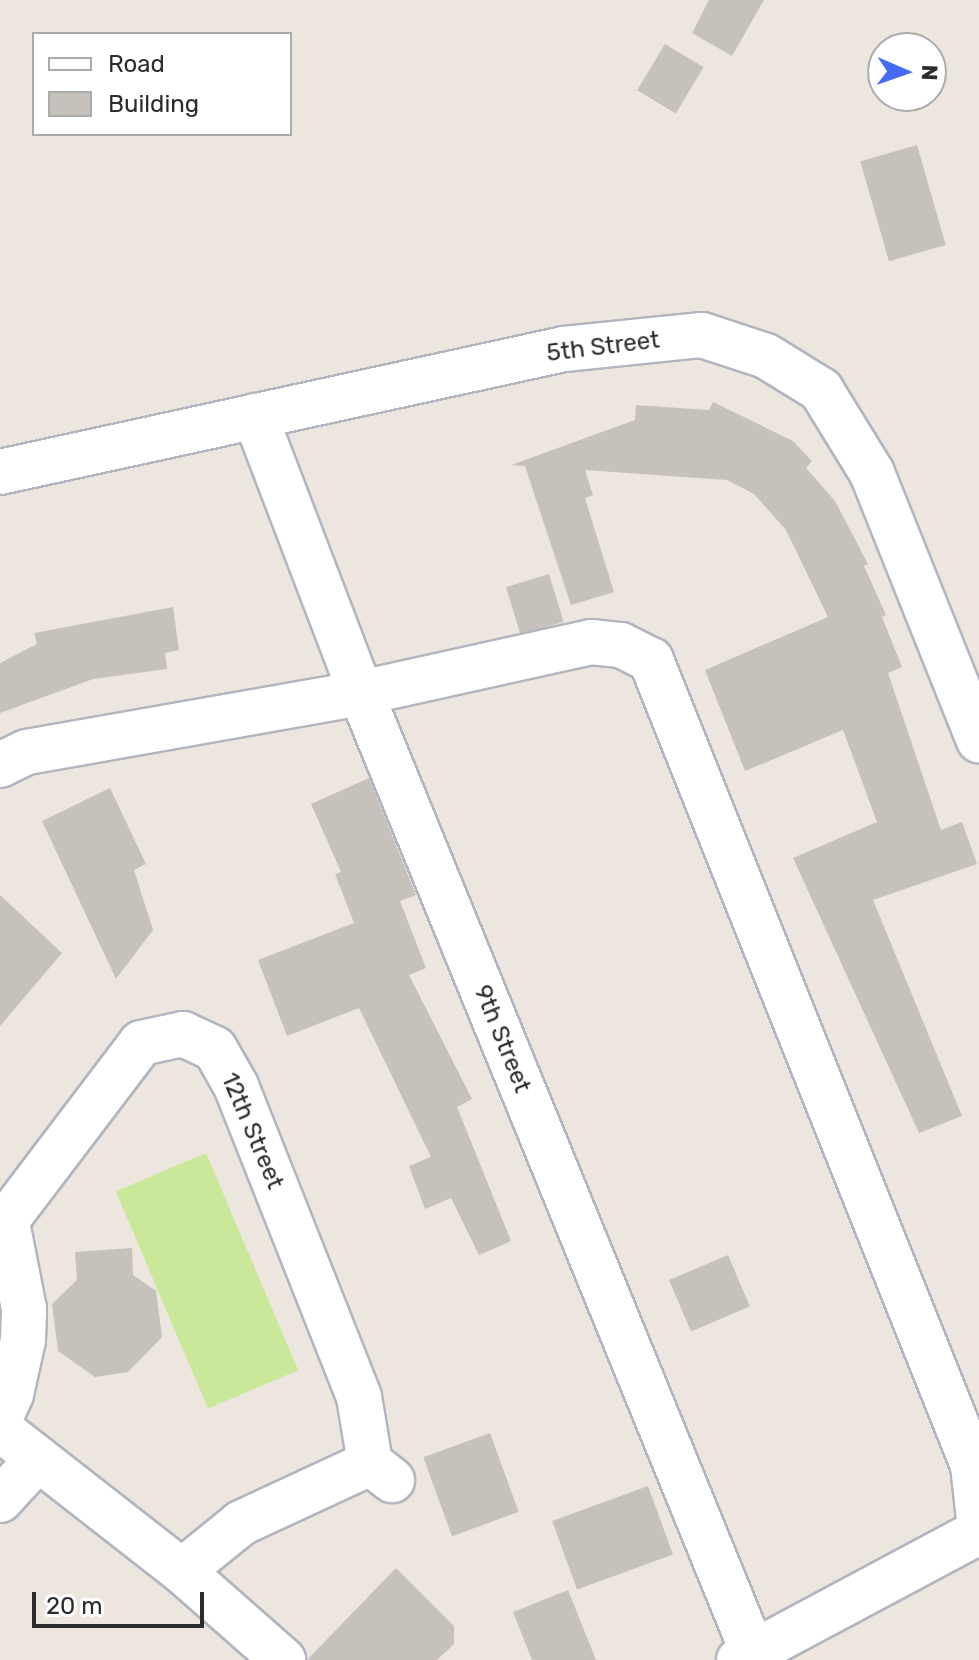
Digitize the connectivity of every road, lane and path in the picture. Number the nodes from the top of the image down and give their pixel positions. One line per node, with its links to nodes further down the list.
1 (255, 416): 2 (street, 5th Street); 3 (street, 9th Street); 4 (street, 5th Street)
2 (0, 472)
3 (361, 693): 5 (street); 11 (street); 14 (street, 9th Street)
4 (979, 740)
5 (0, 765)
6 (4, 1226): 7 (street); 13 (street, 12th Street)
7 (0, 1418)
8 (0, 1429): 9 (street)
9 (38, 1459): 10 (street); 13 (street)
10 (0, 1500)
11 (979, 1519)
12 (979, 1532): 14 (street)
13 (182, 1571): 15 (street)
14 (749, 1658)
15 (283, 1660)

